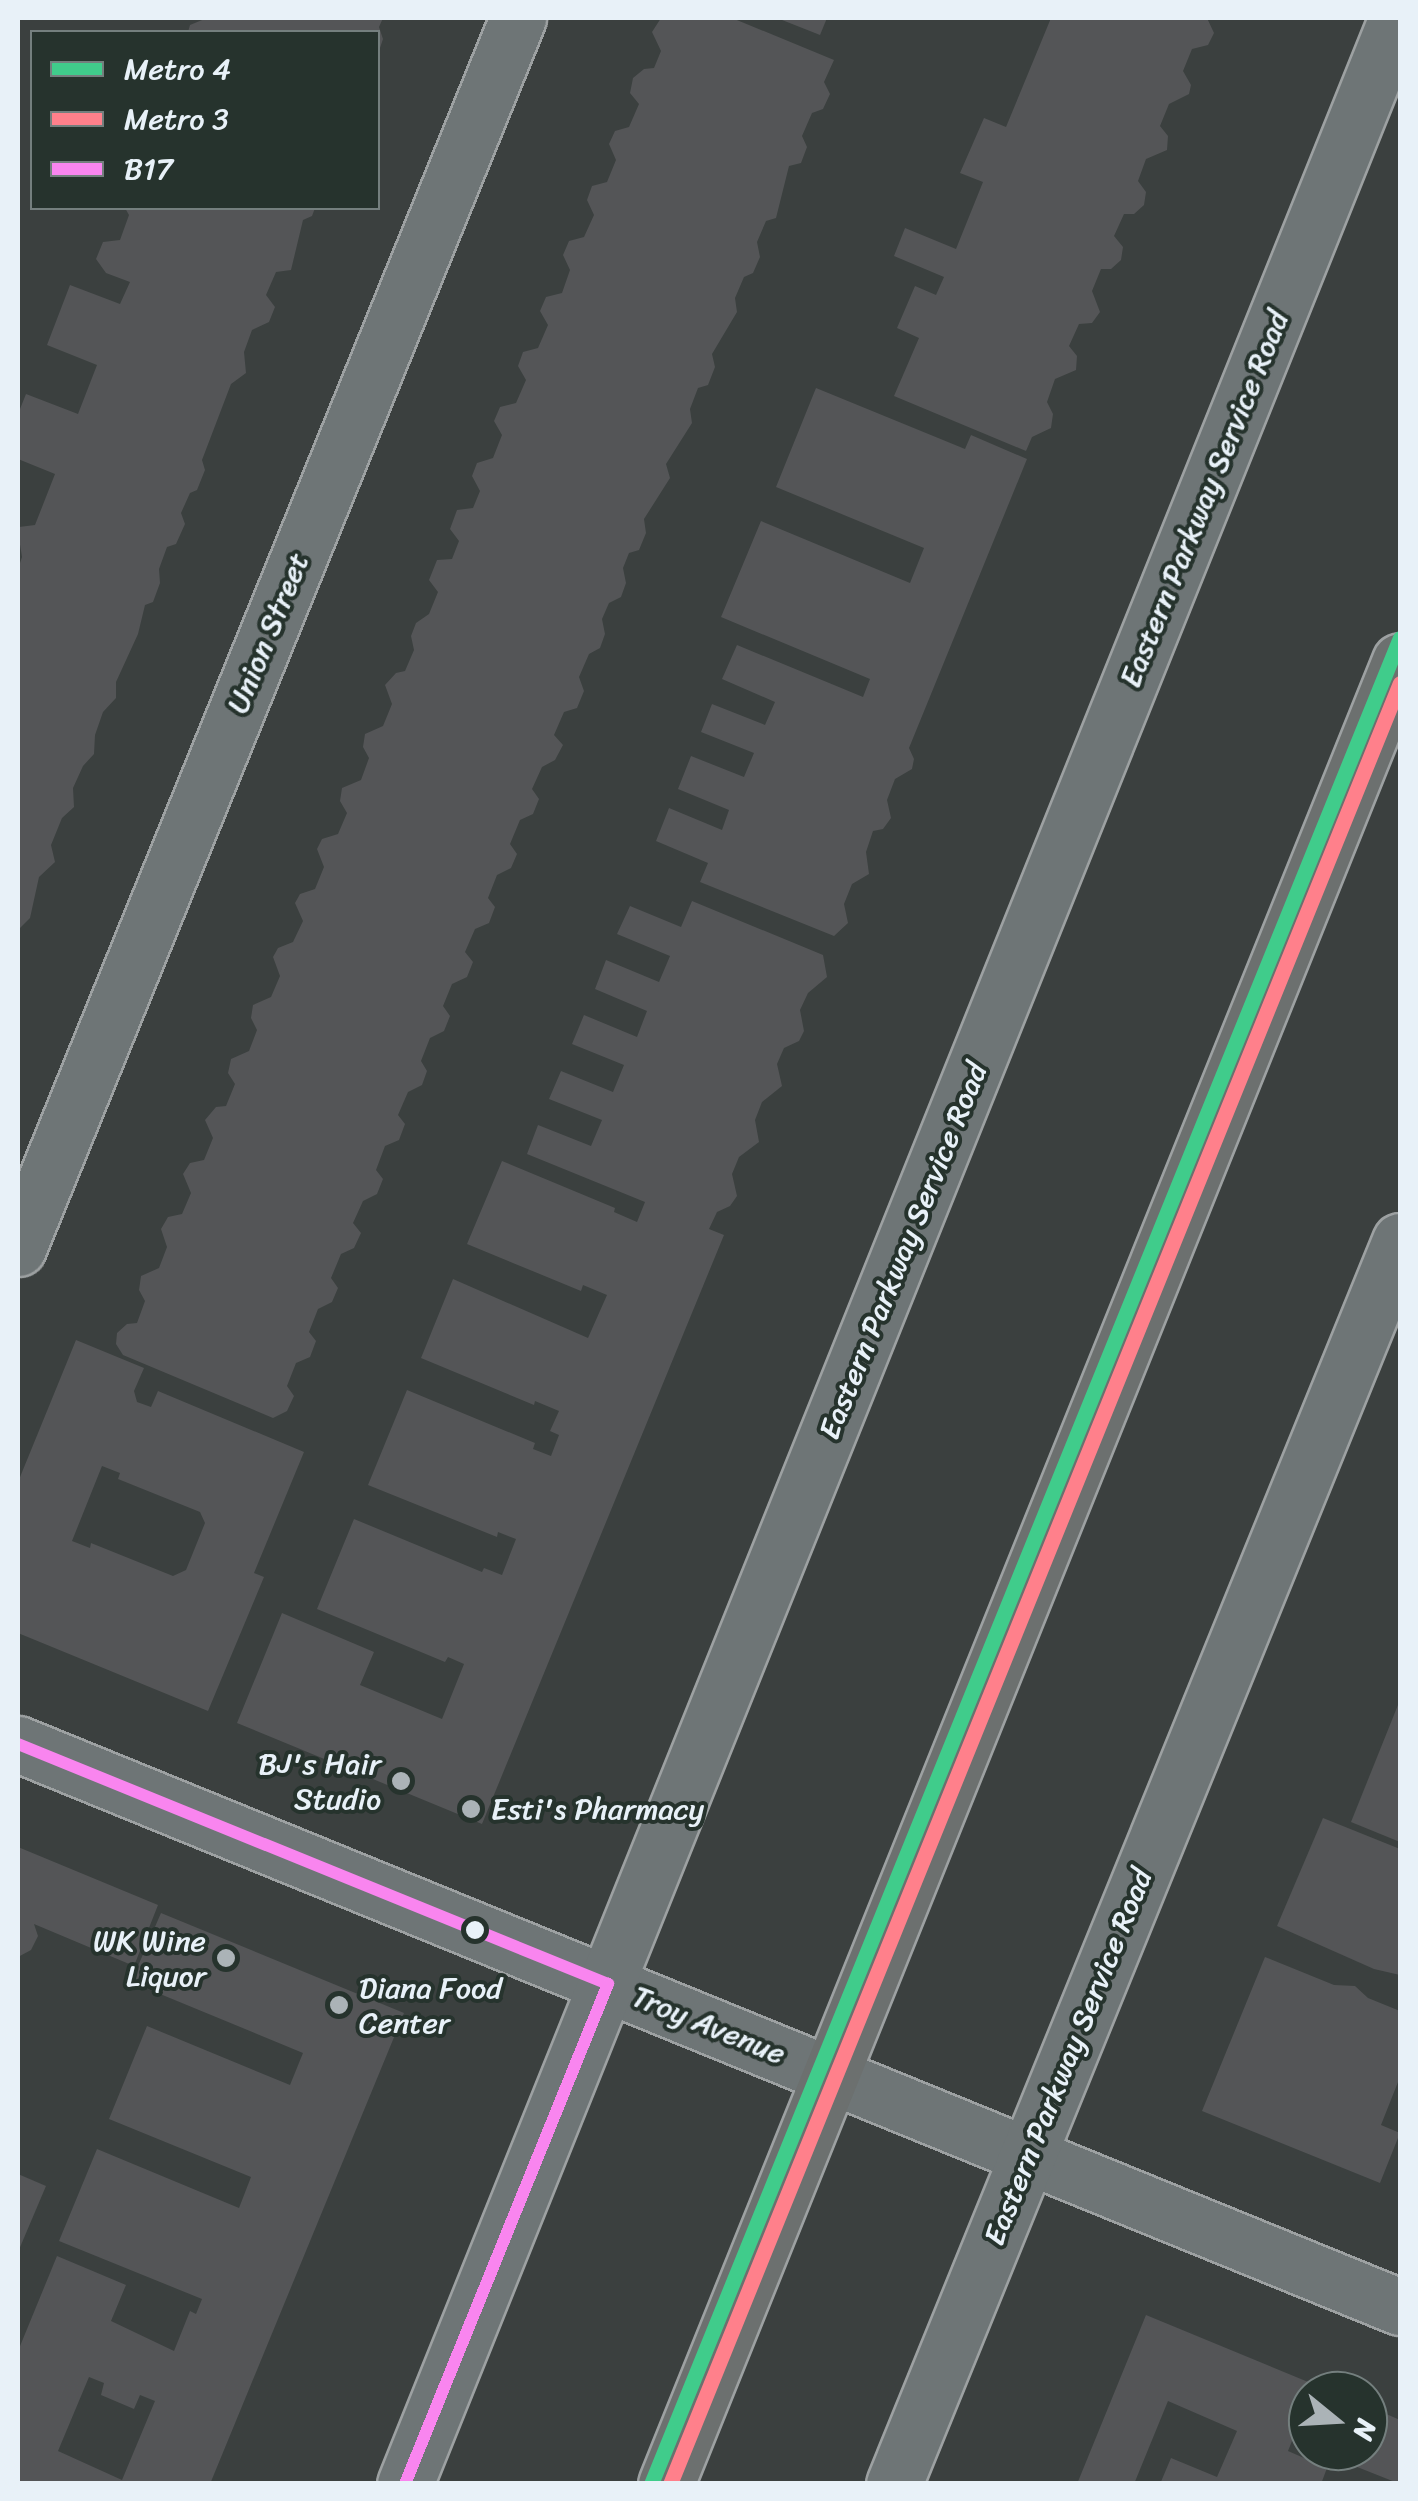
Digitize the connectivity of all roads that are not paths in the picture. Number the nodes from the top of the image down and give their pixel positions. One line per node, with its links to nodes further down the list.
1 (518, 18): 5 (street, Union Street)
2 (1398, 18): 7 (street, Eastern Parkway Service Road)
3 (1400, 661): 8 (main road)
4 (1400, 1241): 9 (street, Eastern Parkway Service Road)
5 (18, 1248)
6 (18, 1744): 7 (street, Troy Avenue)
7 (608, 1984): 8 (street, Troy Avenue); 11 (street, Eastern Parkway Service Road)
8 (829, 2074): 9 (street, Troy Avenue); 12 (main road)
9 (1028, 2156): 10 (street, Troy Avenue); 13 (street, Eastern Parkway Service Road)
10 (1400, 2306)
11 (405, 2484)
12 (666, 2484)
13 (894, 2484)

